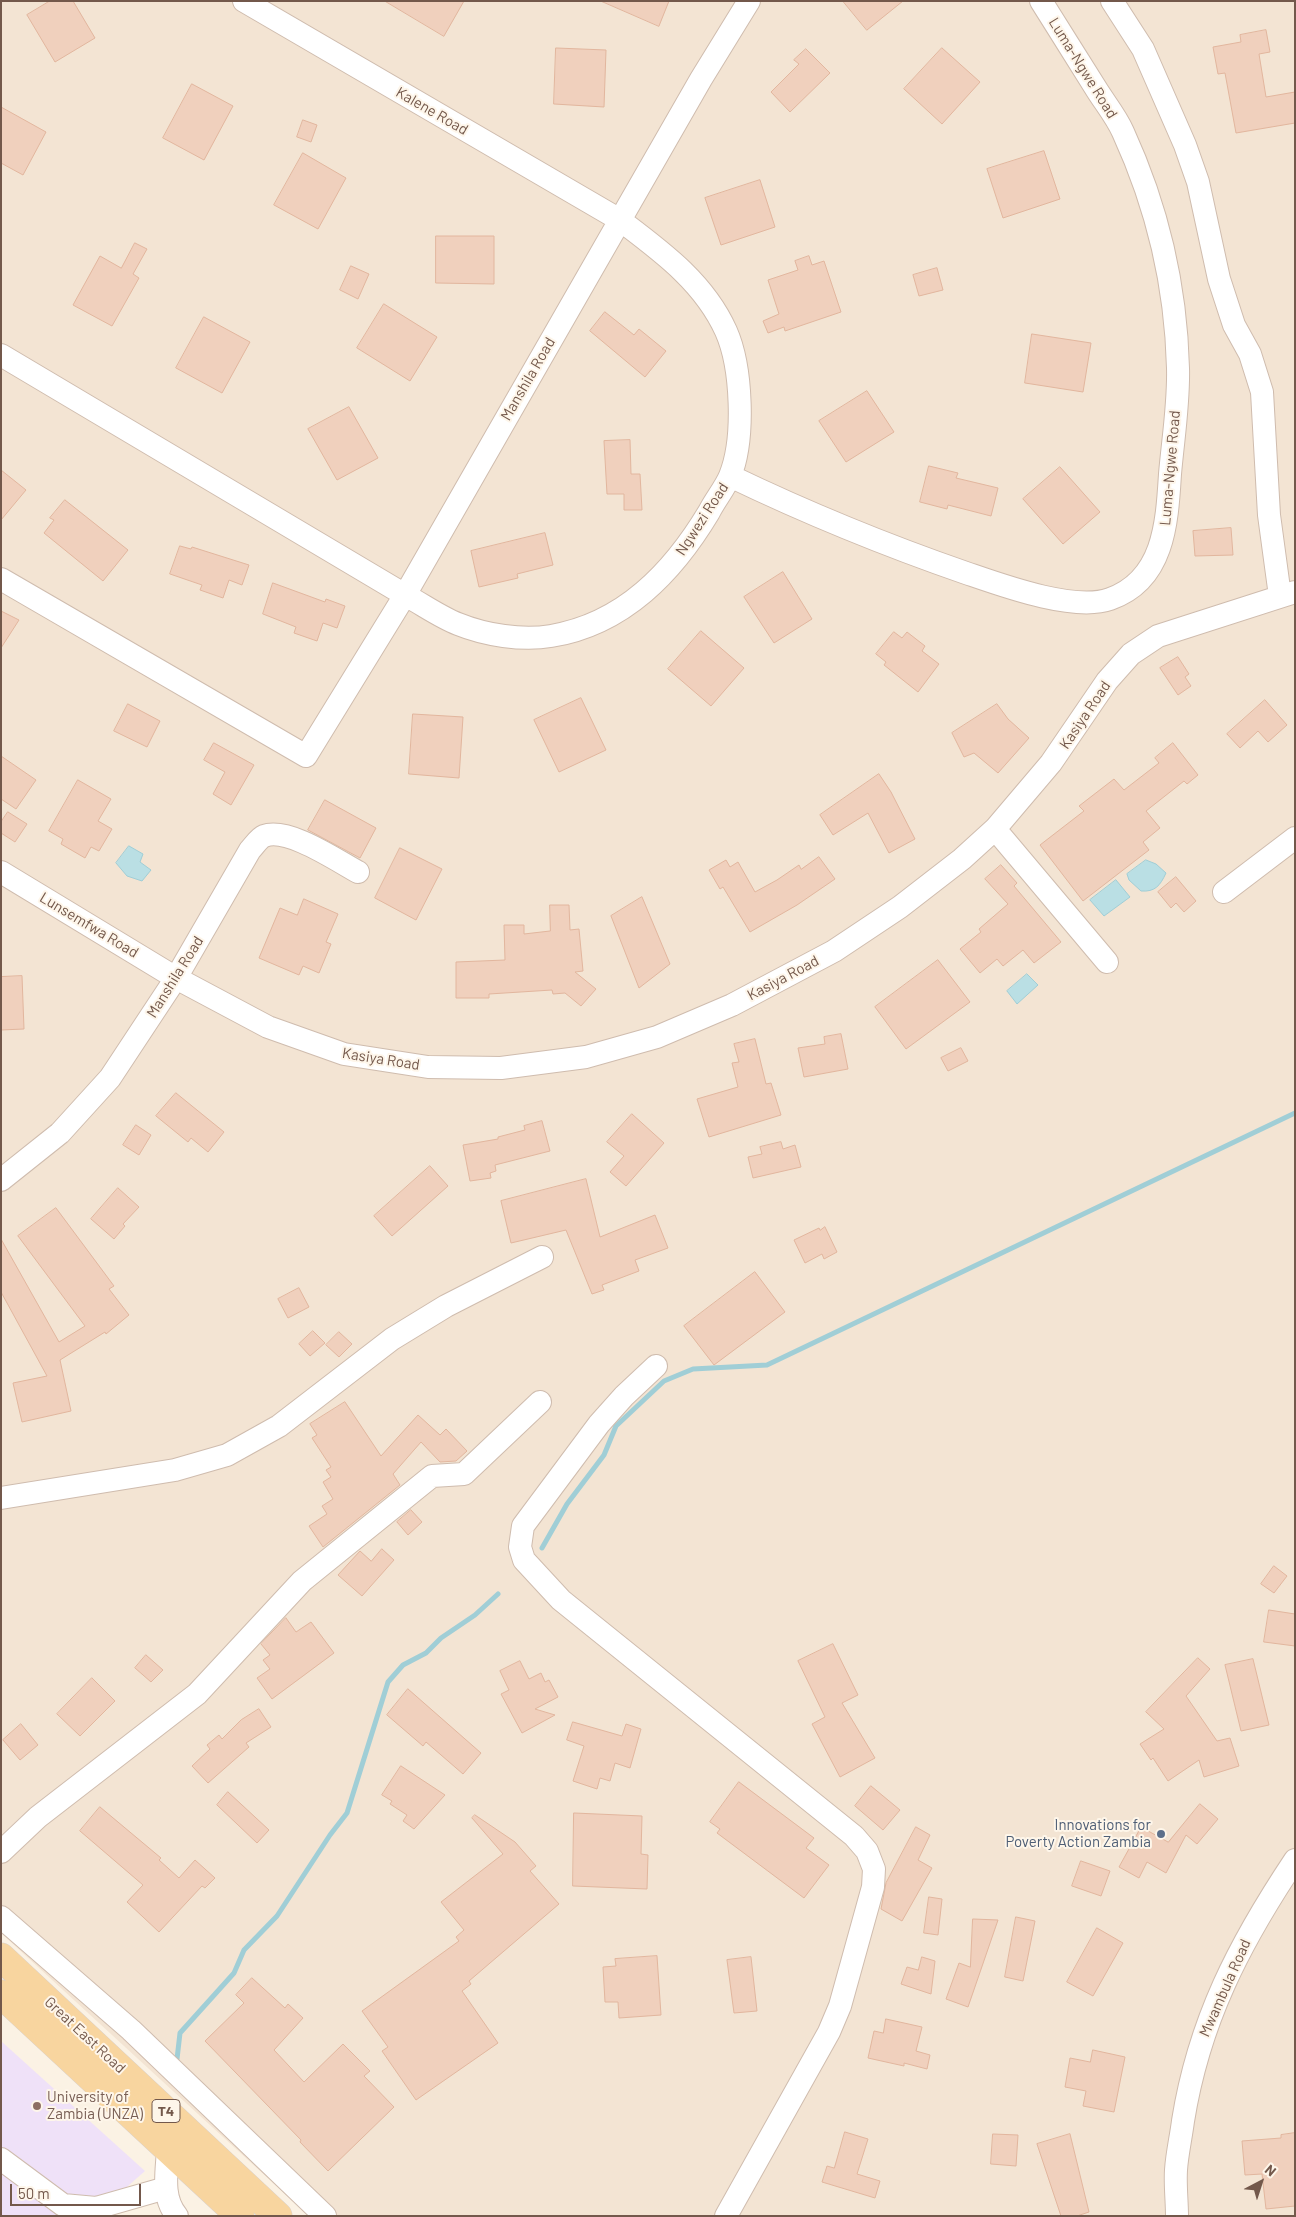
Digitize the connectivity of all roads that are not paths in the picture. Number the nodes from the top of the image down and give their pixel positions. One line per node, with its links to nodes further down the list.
1 (244, 1): 5 (street, Kalene Road)
2 (749, 1): 5 (street, Manshila Road)
3 (1041, 1): 7 (street, Luma-Ngwe Road)
4 (1112, 1): 9 (street)
5 (620, 220): 7 (street, Ngwezi Road); 10 (street, Manshila Road)
6 (1, 355): 10 (street, Ngwezi Road)
7 (730, 476): 10 (street, Ngwezi Road)
8 (1, 579): 10 (street, Manshila Road)
9 (1287, 594): 11 (street, Kasiya Road)
10 (405, 595)
11 (995, 829): 16 (street); 17 (street, Kasiya Road)
12 (1295, 838): 15 (street)
13 (1, 872): 17 (street, Lunsemfwa Road)
14 (358, 872): 17 (street, Manshila Road)
15 (1224, 892)
16 (1107, 962)
17 (176, 978): 18 (street, Manshila Road)
18 (1, 1180)
19 (542, 1257): 22 (street)
20 (656, 1366): 35 (street)
21 (540, 1402): 23 (street)
22 (1, 1498)
23 (1, 1852)
24 (1295, 1860): 36 (street, Mwambula Road)
25 (1, 1916): 34 (street)
26 (1, 1957): 33 (main road, Great East Road / T4)
27 (1, 1994): 28 (main road, Great East Road / T4)
28 (168, 2149): 30 (street); 32 (main road, Great East Road / T4)
29 (1, 2159): 30 (street)
30 (166, 2188): 31 (street)
31 (177, 2216)
32 (240, 2216)
33 (278, 2216)
34 (324, 2216)
35 (726, 2216)
36 (1177, 2216)

